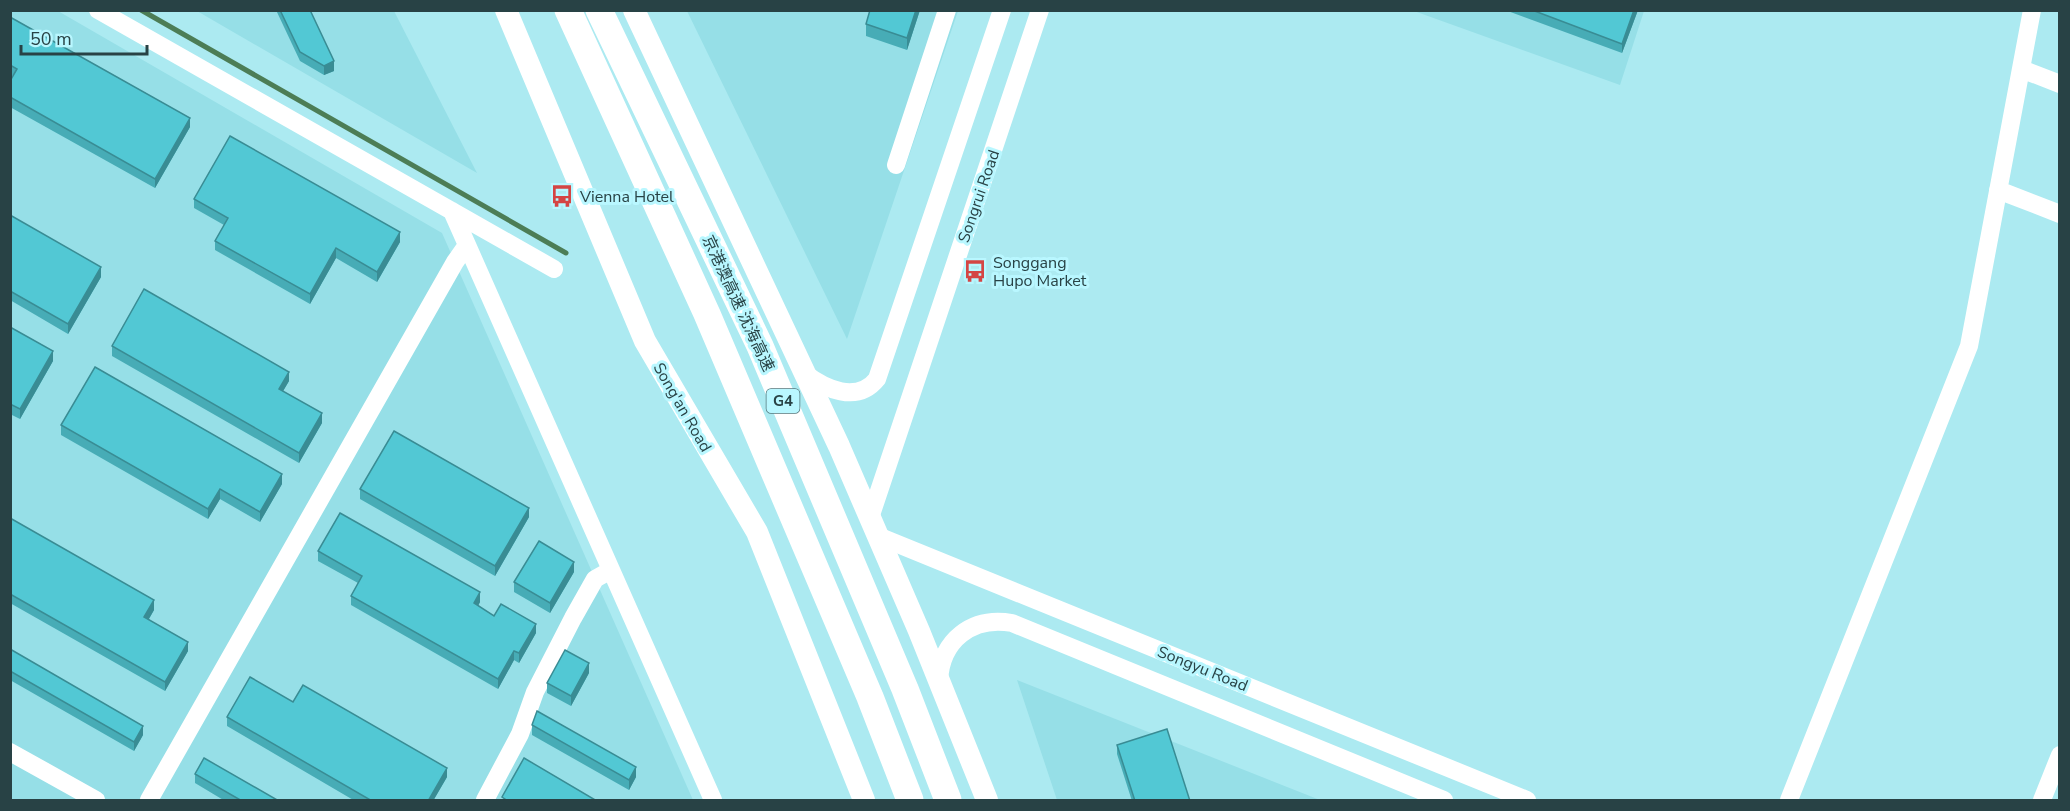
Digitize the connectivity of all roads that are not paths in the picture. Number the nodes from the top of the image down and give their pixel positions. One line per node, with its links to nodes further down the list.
1 (98, 10): 14 (street)
2 (506, 10): 28 (main road, Song'an Road)
3 (568, 10): 29 (highway, 京港澳高速 沈海高速 / G4)
4 (600, 10): 30 (highway, 京港澳高速 沈海高速 / G4)
5 (634, 10): 18 (main road)
6 (947, 10): 12 (street)
7 (1002, 10): 18 (street)
8 (1040, 10): 19 (street, Songrui Road)
9 (2032, 10): 10 (street)
10 (2021, 69): 11 (street); 13 (street)
11 (2060, 84)
12 (896, 165)
13 (1998, 190): 15 (street); 34 (street)
14 (452, 211): 16 (street); 17 (street)
15 (2060, 214)
16 (467, 245): 20 (street); 25 (street)
17 (554, 269)
18 (804, 373): 19 (main road)
19 (874, 527): 21 (main road); 33 (street, Songyu Road)
20 (611, 570): 26 (street); 27 (street)
21 (939, 681): 31 (main road); 32 (street, Songyu Road)
22 (10, 752): 24 (street)
23 (2060, 755): 35 (street)
24 (96, 801)
25 (149, 801)
26 (485, 801)
27 (713, 801)
28 (864, 801)
29 (910, 801)
30 (948, 801)
31 (987, 801)
32 (1444, 801)
33 (1527, 801)
34 (1789, 801)
35 (2042, 801)

